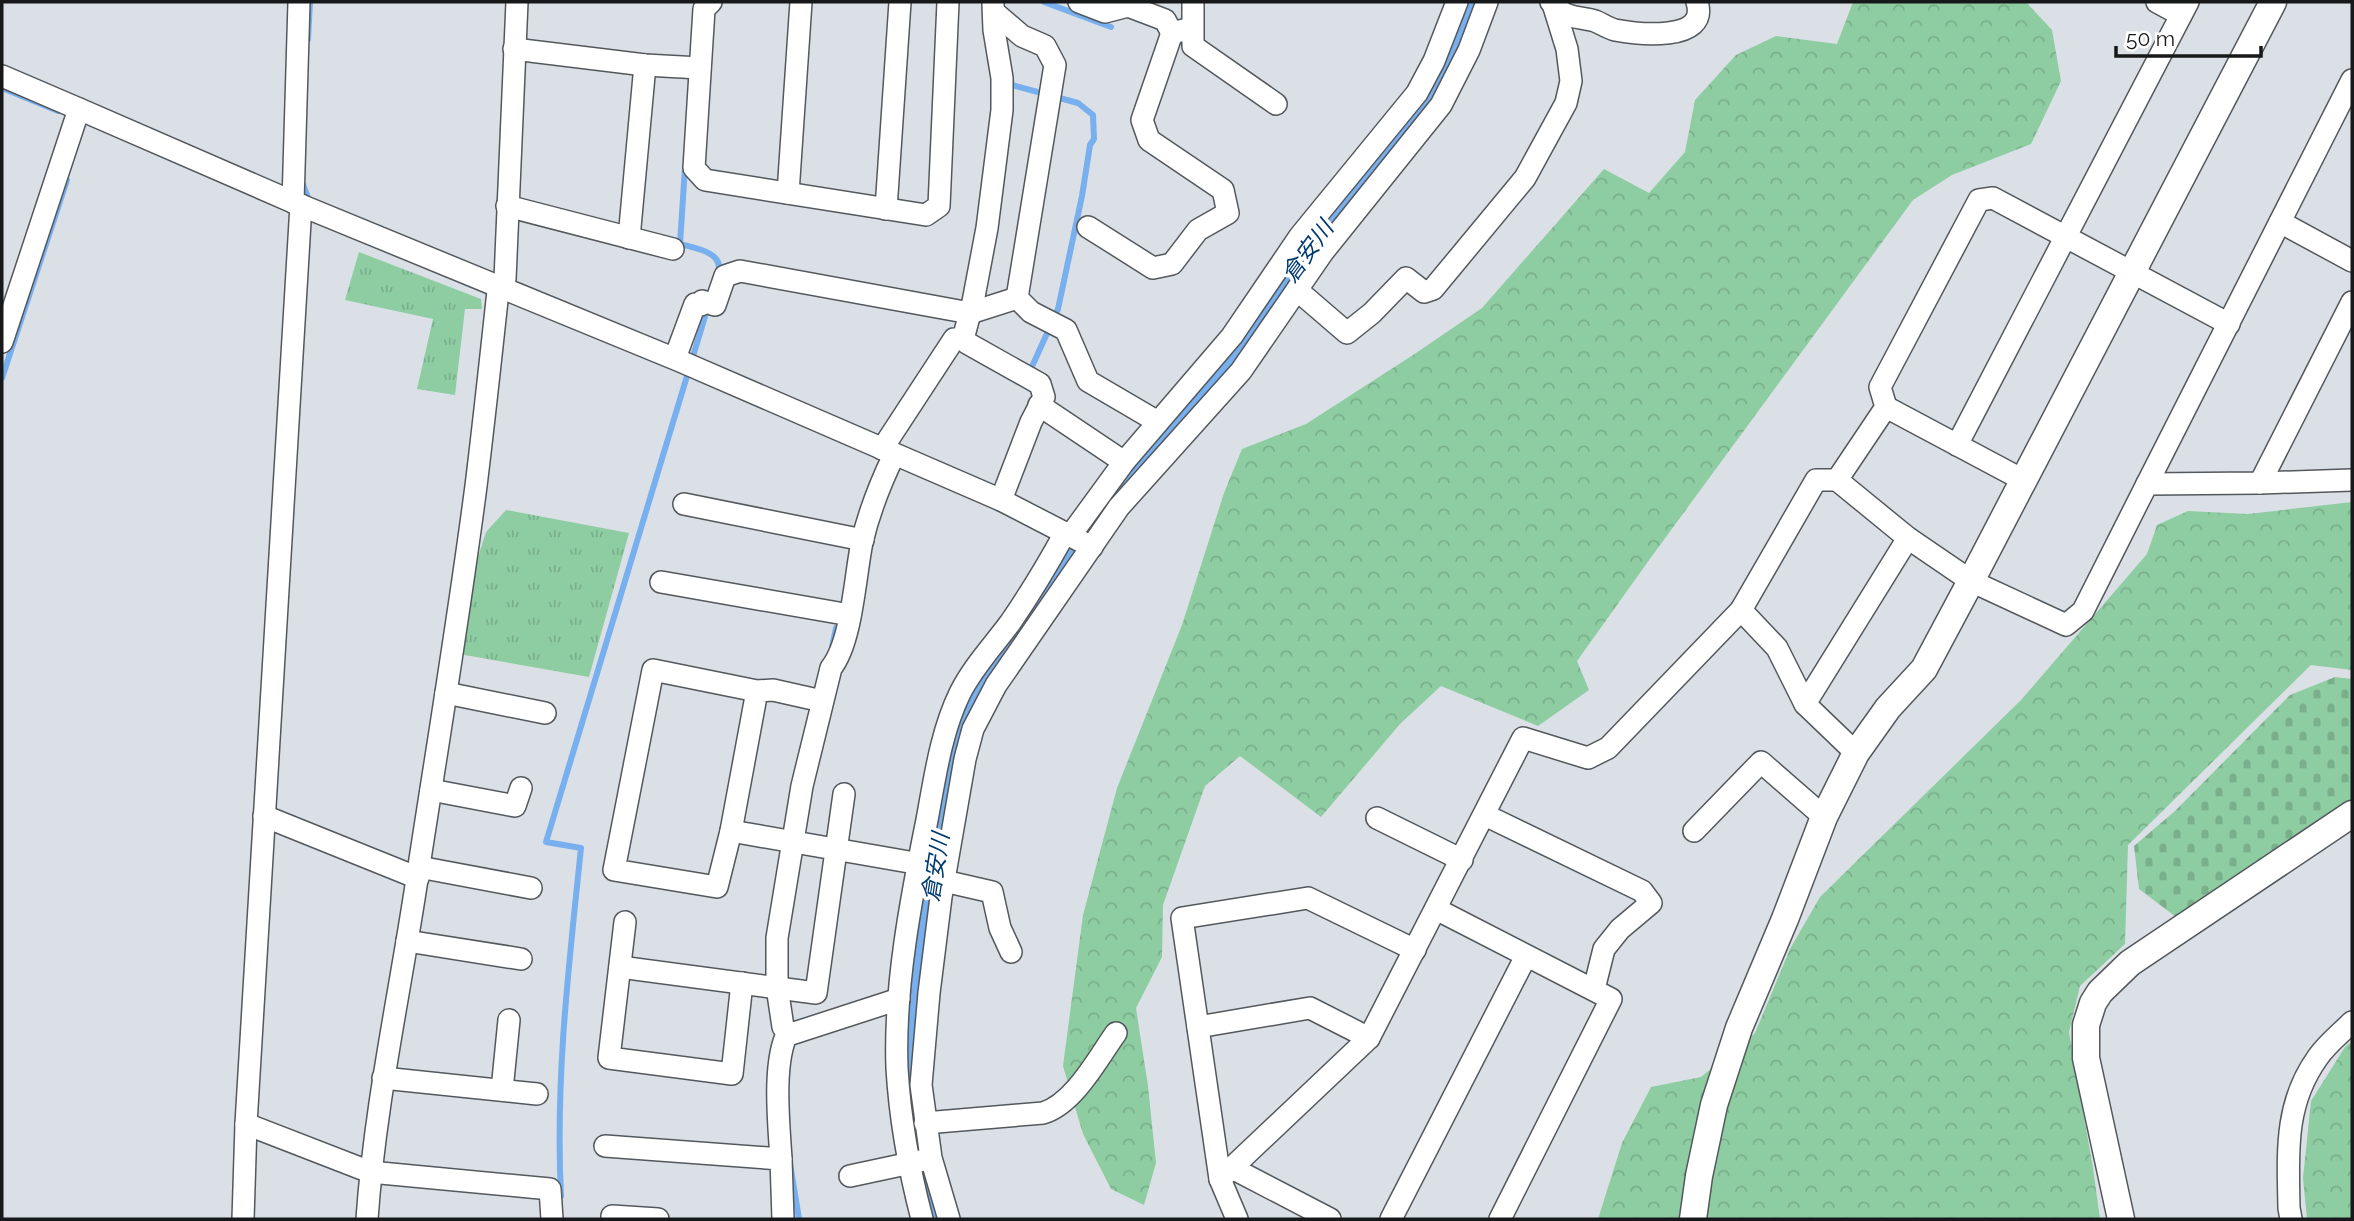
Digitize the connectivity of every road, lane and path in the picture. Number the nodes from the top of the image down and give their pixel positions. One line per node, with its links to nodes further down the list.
1 (299, 2): 27 (street)
2 (517, 2): 18 (street)
3 (712, 2): 20 (street)
4 (801, 2): 25 (street)
5 (900, 2): 28 (street)
6 (948, 2): 28 (street)
7 (1079, 2): 17 (street)
8 (1193, 2): 17 (street)
9 (1457, 2): 47 (street)
10 (1487, 2): 37 (street)
11 (1698, 2): 14 (street)
12 (2157, 2): 15 (street)
13 (2273, 2): 35 (street)
14 (1552, 3): 37 (street)
15 (2185, 8): 31 (street)
16 (997, 12): 38 (street); 40 (street)
17 (1183, 30): 23 (street); 30 (street)
18 (514, 49): 19 (street); 26 (street)
19 (645, 65): 20 (street); 32 (street)
20 (700, 68): 25 (street)
21 (2, 76): 24 (street)
22 (2352, 80): 29 (street)
23 (1276, 104)
24 (79, 108): 27 (street); 43 (street)
25 (788, 193): 28 (street)
26 (507, 206): 32 (street); 36 (street)
27 (302, 208): 36 (street); 79 (street)
28 (886, 209)
29 (2280, 222): 34 (street); 41 (street)
30 (1088, 227)
31 (2066, 237): 35 (street); 46 (street); 48 (street)
32 (629, 239): 33 (street)
33 (673, 250)
34 (2352, 261)
35 (2132, 273): 41 (street); 52 (street)
36 (501, 286): 44 (street); 69 (street)
37 (1297, 290): 58 (street)
38 (1017, 299): 40 (street); 47 (street)
39 (2352, 302): 54 (street)
40 (966, 313): 42 (street); 44 (street)
41 (2229, 324): 55 (street)
42 (963, 339): 45 (street); 49 (street)
43 (2, 342)
44 (683, 363): 49 (street)
45 (1039, 405): 50 (street); 57 (street)
46 (1886, 407): 48 (street); 51 (street)
47 (1158, 422): 50 (street)
48 (1956, 445): 52 (street)
49 (889, 457): 57 (street); 62 (street)
50 (1124, 462): 56 (street)
51 (1837, 480): 61 (street); 66 (street)
52 (2023, 480): 64 (street)
53 (2352, 480): 54 (street)
54 (2260, 483): 55 (street)
55 (2147, 484): 64 (street)
56 (1106, 488): 58 (street); 60 (street)
57 (1002, 500): 60 (street)
58 (1124, 501): 63 (street)
59 (684, 504): 62 (street)
60 (1068, 534): 63 (street); 87 (street)
61 (1908, 538): 64 (street); 71 (street)
62 (858, 539): 67 (street)
63 (1092, 547): 87 (street)
64 (1971, 581): 73 (street)
65 (661, 582): 67 (street)
66 (1741, 610): 71 (street); 78 (street)
67 (850, 615): 70 (street)
68 (757, 691): 70 (street); 82 (street); 82 (street)
69 (446, 693): 72 (street); 75 (street)
70 (822, 701): 84 (street)
71 (1805, 704): 73 (street)
72 (545, 713)
73 (1856, 753): 80 (street)
74 (521, 788): 75 (street)
75 (431, 790): 88 (street)
76 (845, 794): 85 (street)
77 (2352, 814): 132 (street)
78 (1485, 815): 86 (street); 100 (street)
79 (264, 816): 88 (street); 112 (street)
80 (1824, 817): 83 (street); 131 (street)
81 (1377, 818): 86 (street)
82 (730, 831): 84 (street)
83 (1694, 831)
84 (790, 840): 85 (street); 99 (street)
85 (836, 850): 87 (street); 99 (street)
86 (1462, 860): 90 (street)
87 (934, 869): 94 (street); 101 (street); 111 (street)
88 (418, 872): 89 (street); 92 (street)
89 (531, 888)
90 (1436, 909): 93 (street); 95 (street)
91 (625, 922): 97 (street)
92 (407, 941): 96 (street); 108 (street)
93 (1415, 950): 104 (street); 107 (street)
94 (1011, 952)
95 (1526, 956): 100 (street); 129 (street)
96 (521, 959)
97 (620, 967): 98 (street); 98 (street)
98 (742, 983): 99 (street)
99 (777, 987): 106 (street)
100 (1594, 989): 130 (street)
101 (899, 999): 106 (street); 115 (street)
102 (509, 1020): 109 (street)
103 (2352, 1022): 133 (street)
104 (1198, 1027): 107 (street); 117 (street)
105 (1116, 1033): 111 (street)
106 (786, 1035): 114 (street)
107 (1368, 1038): 117 (street)
108 (383, 1078): 109 (street); 116 (street)
109 (502, 1090): 110 (street)
110 (537, 1094)
111 (925, 1124): 115 (street)
112 (250, 1125): 116 (street); 120 (street)
113 (605, 1146): 114 (street)
114 (780, 1159): 124 (street)
115 (919, 1161): 118 (street); 125 (street); 126 (street)
116 (370, 1172): 121 (street); 122 (street)
117 (1226, 1174): 127 (street); 128 (street)
118 (850, 1177)
119 (612, 1216): 123 (street)
120 (243, 1219)
121 (367, 1219)
122 (552, 1219)
123 (658, 1219)
124 (783, 1219)
125 (922, 1219)
126 (948, 1219)
127 (1237, 1219)
128 (1330, 1219)
129 (1391, 1219)
130 (1500, 1219)
131 (1693, 1219)
132 (2121, 1219)
133 (2291, 1219)

